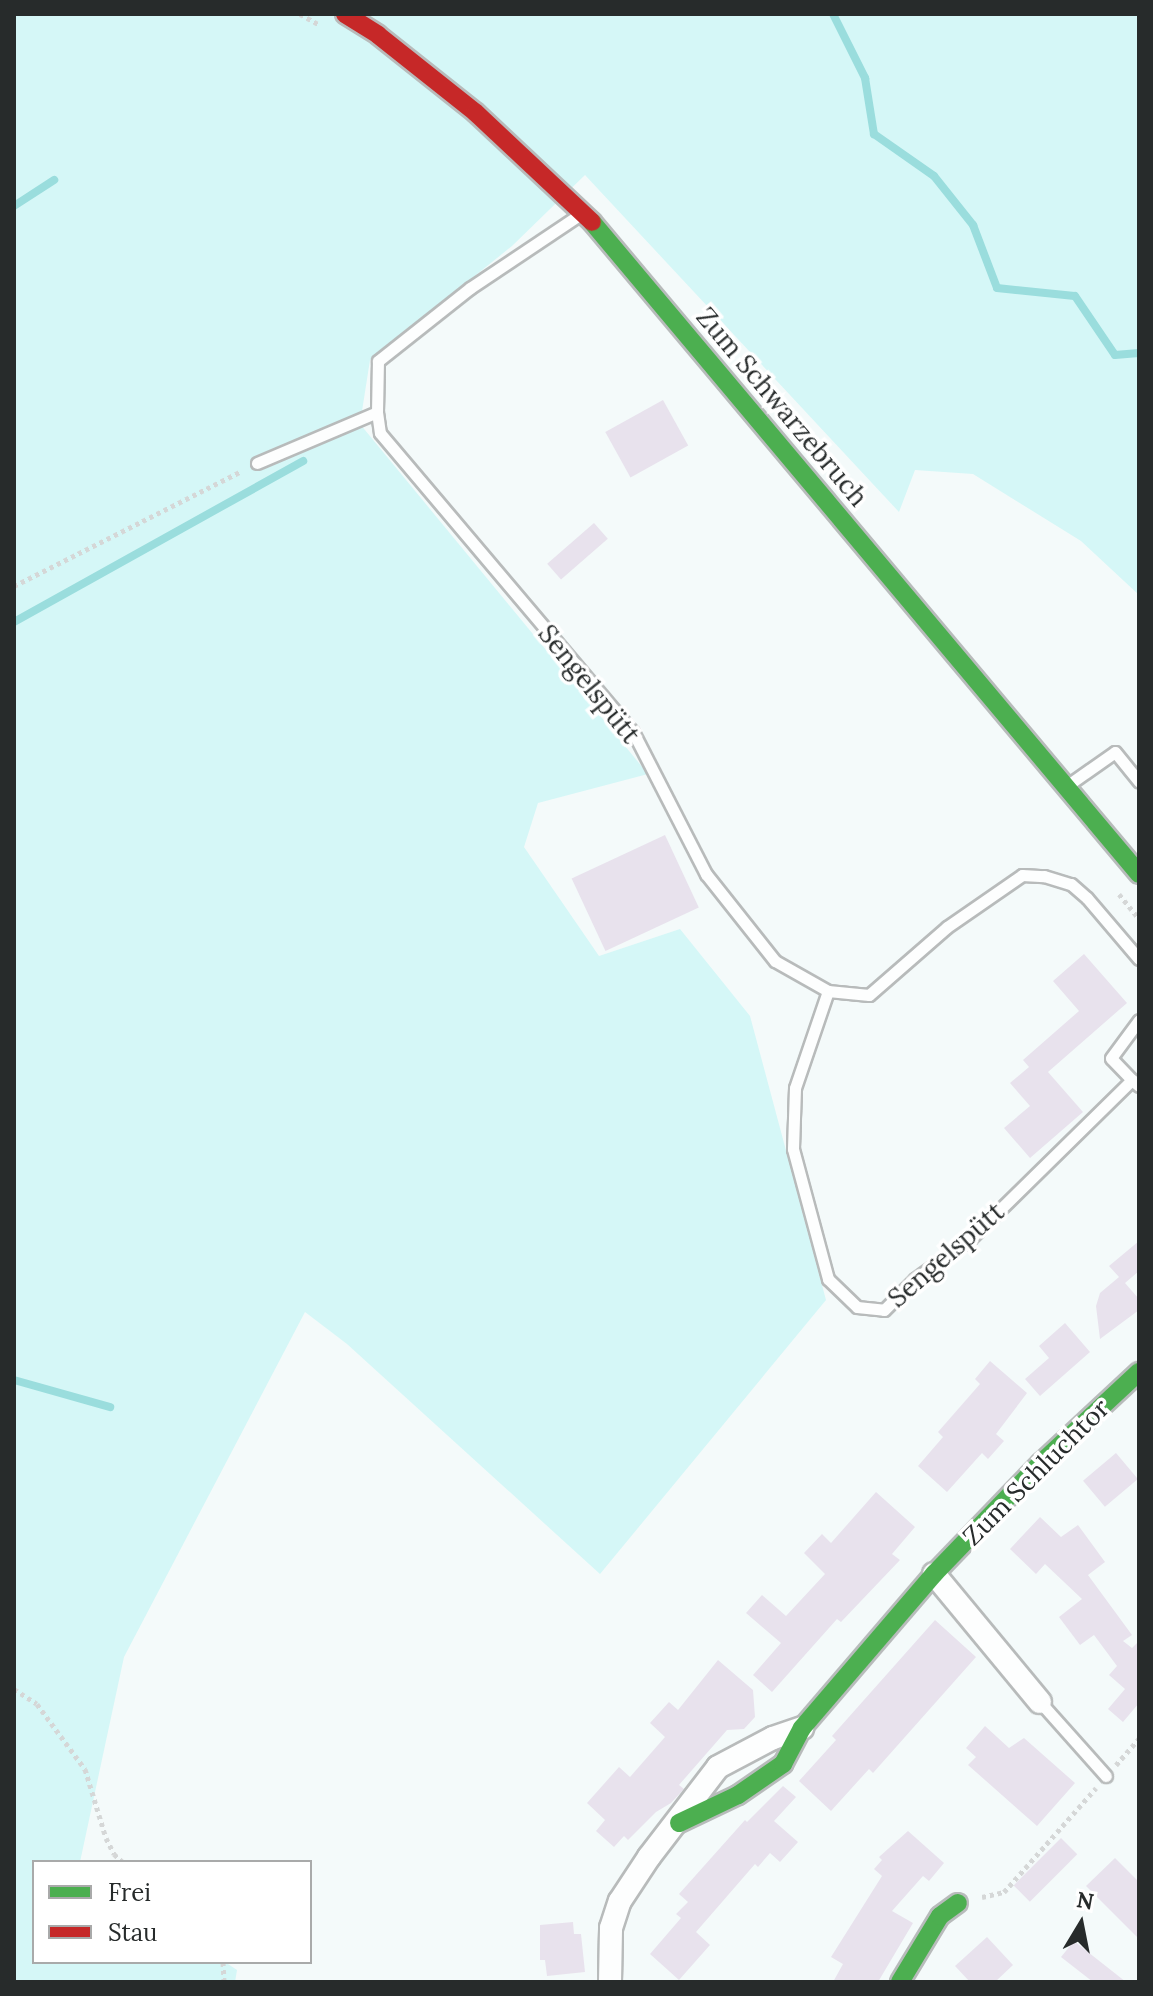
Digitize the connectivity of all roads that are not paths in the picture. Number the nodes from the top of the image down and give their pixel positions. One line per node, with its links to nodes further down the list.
1 (345, 14): 2 (street, Zum Schwarzebruch)
2 (583, 212): 3 (lane, Sengelspütt); 6 (street, Zum Schwarzebruch)
3 (377, 412): 4 (lane); 9 (lane, Sengelspütt)
4 (257, 463)
5 (1139, 782): 6 (lane)
6 (1066, 787): 7 (street, Zum Schwarzebruch)
7 (1138, 871)
8 (1139, 959): 9 (lane, Sengelspütt)
9 (828, 991): 11 (lane, Sengelspütt)
10 (1139, 1020): 11 (lane, Sengelspütt)
11 (1135, 1083)
12 (1139, 1372): 13 (street, Zum Schluchtor)
13 (934, 1574): 14 (street); 15 (street, Zum Schluchtor)
14 (1040, 1702): 16 (lane)
15 (802, 1728): 17 (street, Zum Schluchtor); 17 (street, Zum Schluchtor)
16 (1106, 1776)
17 (679, 1823): 19 (street, Zum Schluchtor)
18 (958, 1903): 20 (street)
19 (610, 1982)
20 (900, 1982)

